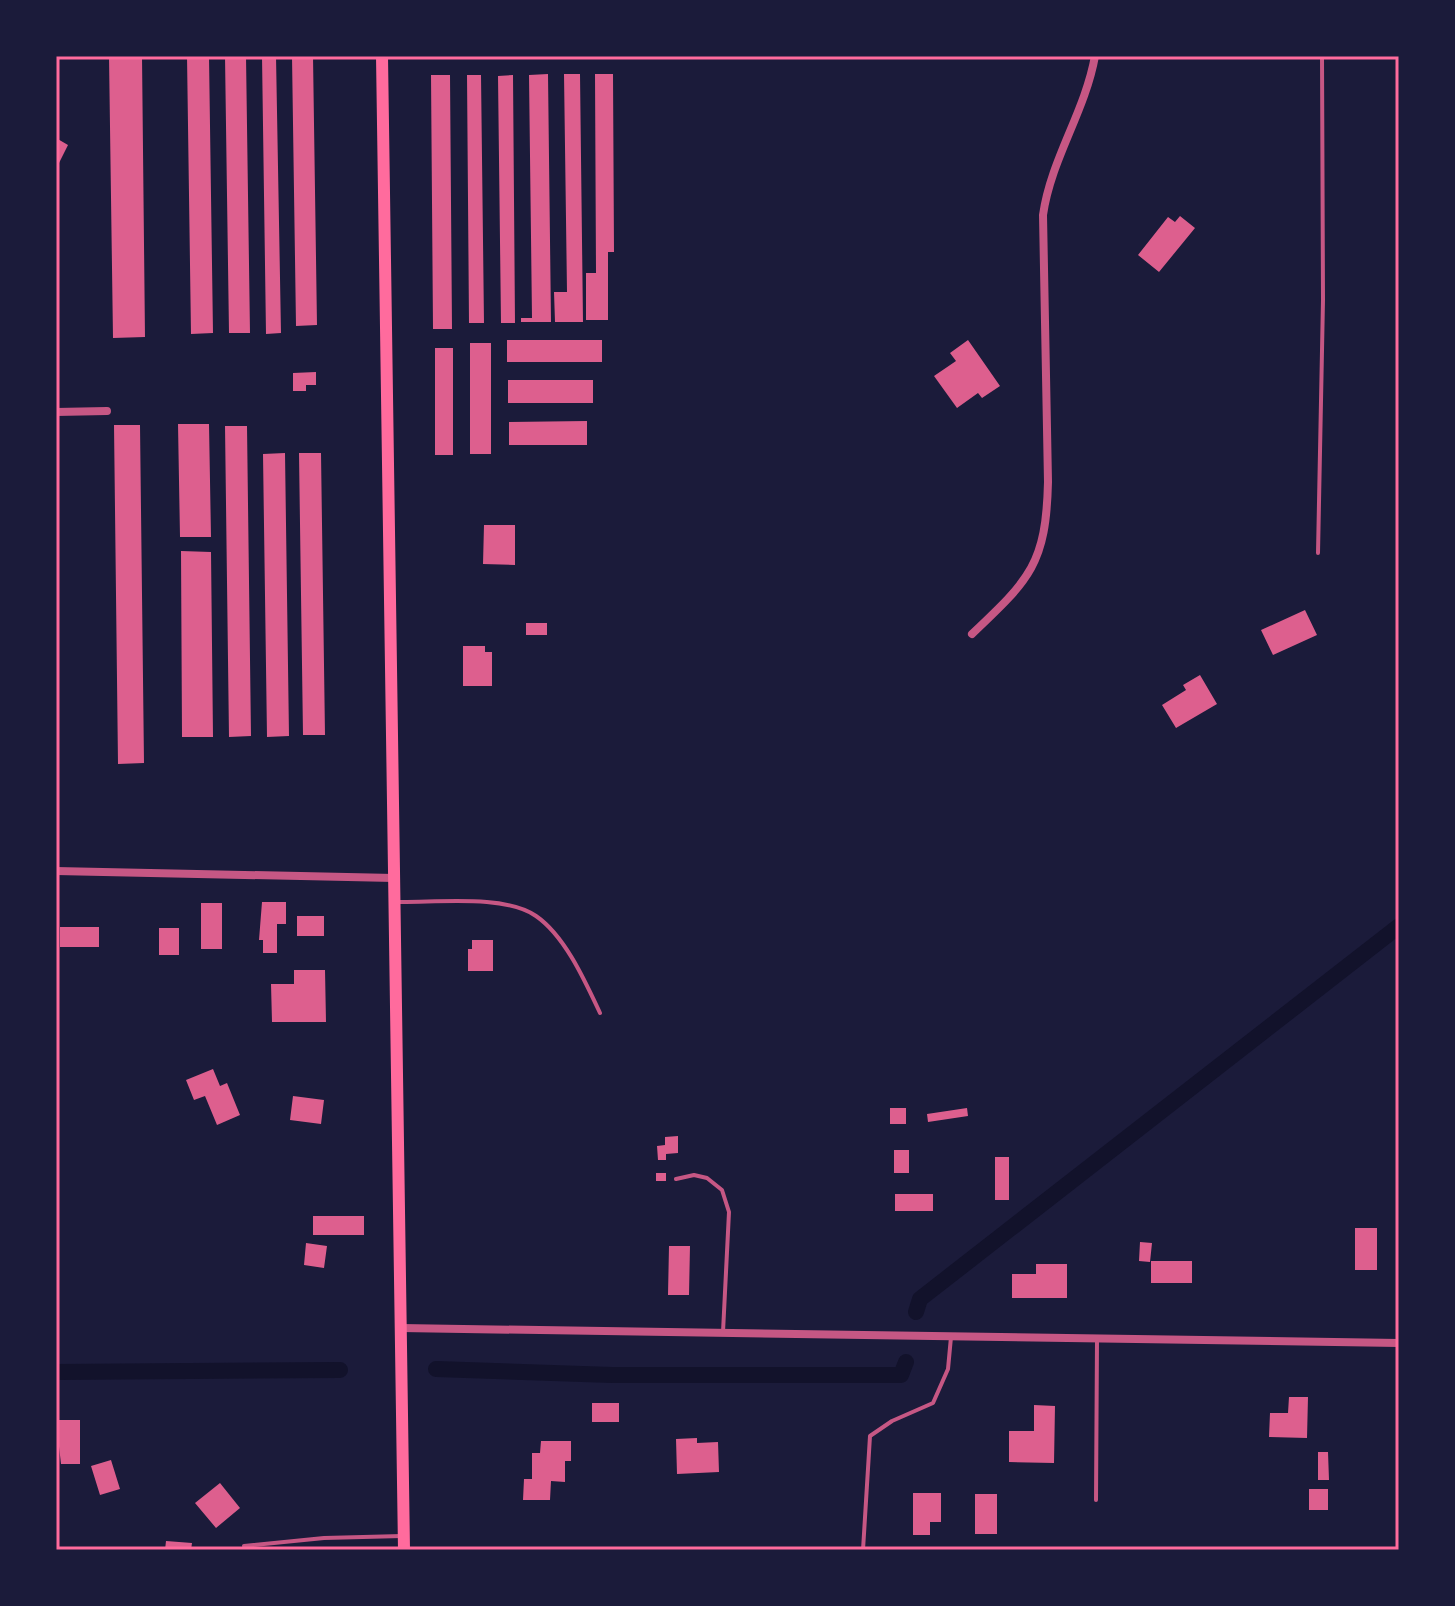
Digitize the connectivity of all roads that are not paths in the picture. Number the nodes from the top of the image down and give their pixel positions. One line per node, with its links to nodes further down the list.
1 (382, 56): 9 (main road)
2 (1095, 56): 7 (street)
3 (1322, 56): 6 (lane)
4 (107, 411): 5 (street)
5 (56, 412)
6 (1318, 553)
7 (972, 634)
8 (56, 871): 9 (street)
9 (394, 878): 10 (main road)
10 (394, 902): 11 (lane); 13 (main road)
11 (600, 1013)
12 (676, 1179): 14 (lane)
13 (401, 1328): 14 (street); 19 (main road)
14 (723, 1332): 15 (street)
15 (951, 1335): 16 (street); 22 (lane)
16 (1097, 1337): 17 (street); 18 (lane)
17 (1399, 1343)
18 (1096, 1500)
19 (404, 1536): 20 (lane); 21 (main road)
20 (244, 1546)
21 (404, 1550)
22 (863, 1550)

